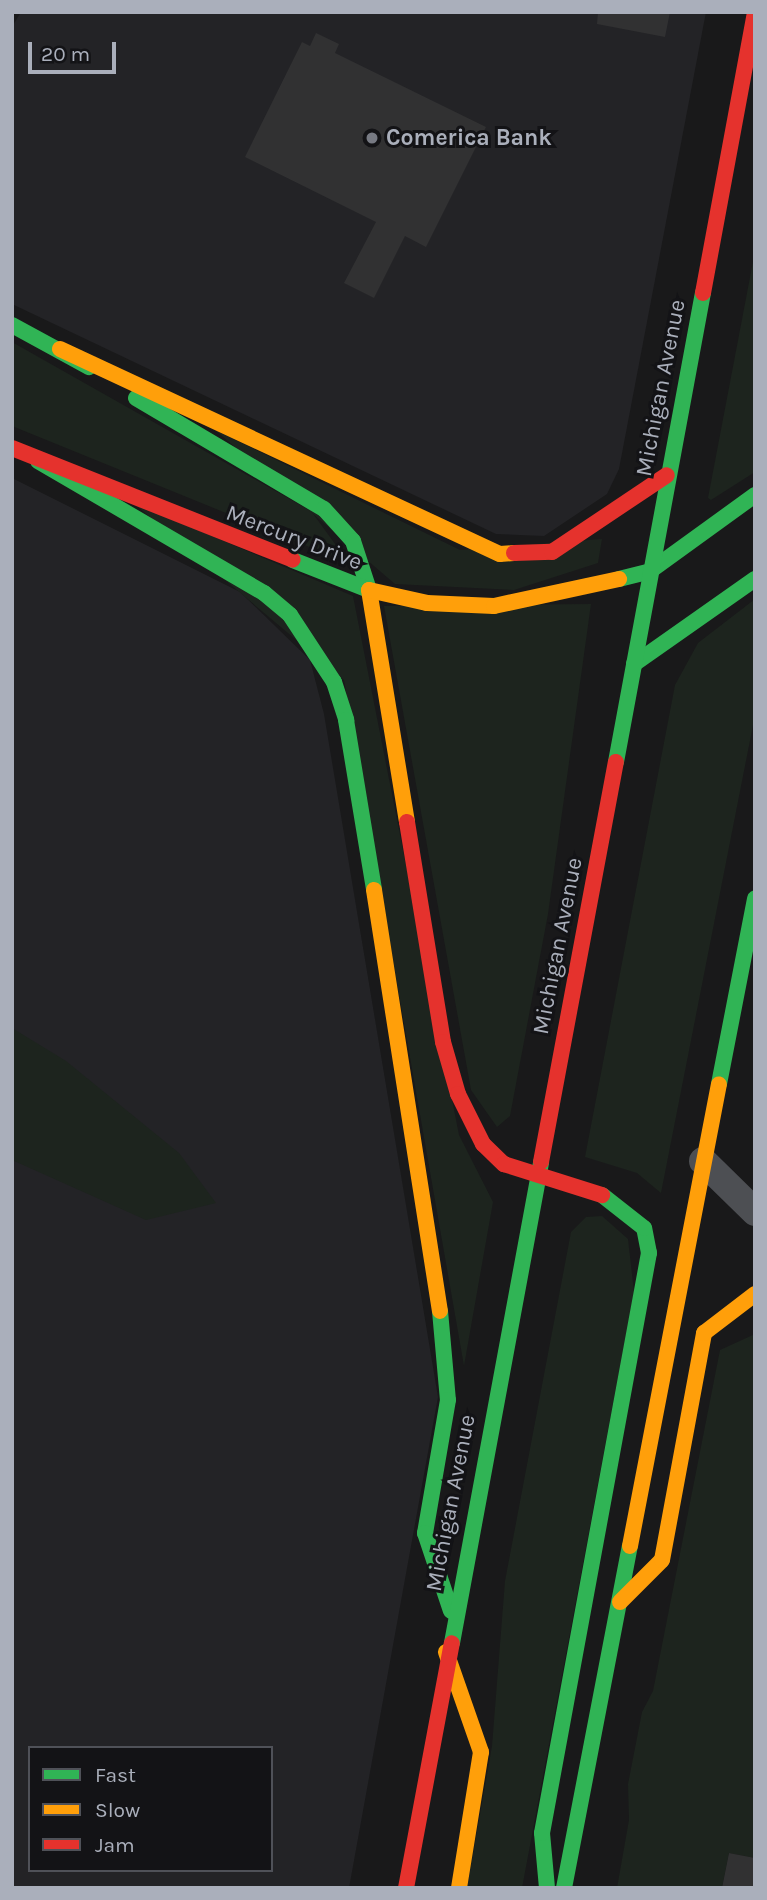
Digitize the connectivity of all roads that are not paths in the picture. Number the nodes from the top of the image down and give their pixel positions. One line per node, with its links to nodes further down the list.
1 (755, 12): 6 (main road, Michigan Avenue)
2 (12, 326): 3 (main road, Mercury Drive)
3 (60, 349): 6 (main road); 10 (main road, Mercury Drive)
4 (12, 448): 5 (main road, Mercury Drive)
5 (38, 461): 10 (main road, Mercury Drive); 18 (main road)
6 (667, 475): 8 (main road, Michigan Avenue)
7 (755, 495): 8 (main road)
8 (650, 571): 10 (main road); 11 (main road, Michigan Avenue)
9 (755, 579): 11 (main road)
10 (369, 590): 14 (main road)
11 (634, 664): 14 (main road, Michigan Avenue)
12 (755, 898): 13 (main road)
13 (703, 1161): 15 (street); 17 (main road)
14 (538, 1177): 18 (main road, Michigan Avenue); 22 (main road)
15 (755, 1212)
16 (755, 1294): 17 (main road)
17 (620, 1602): 23 (main road)
18 (452, 1615): 19 (main road, Michigan Avenue)
19 (446, 1650): 20 (main road, Michigan Avenue); 21 (main road)
20 (406, 1888)
21 (459, 1888)
22 (547, 1888)
23 (564, 1888)

